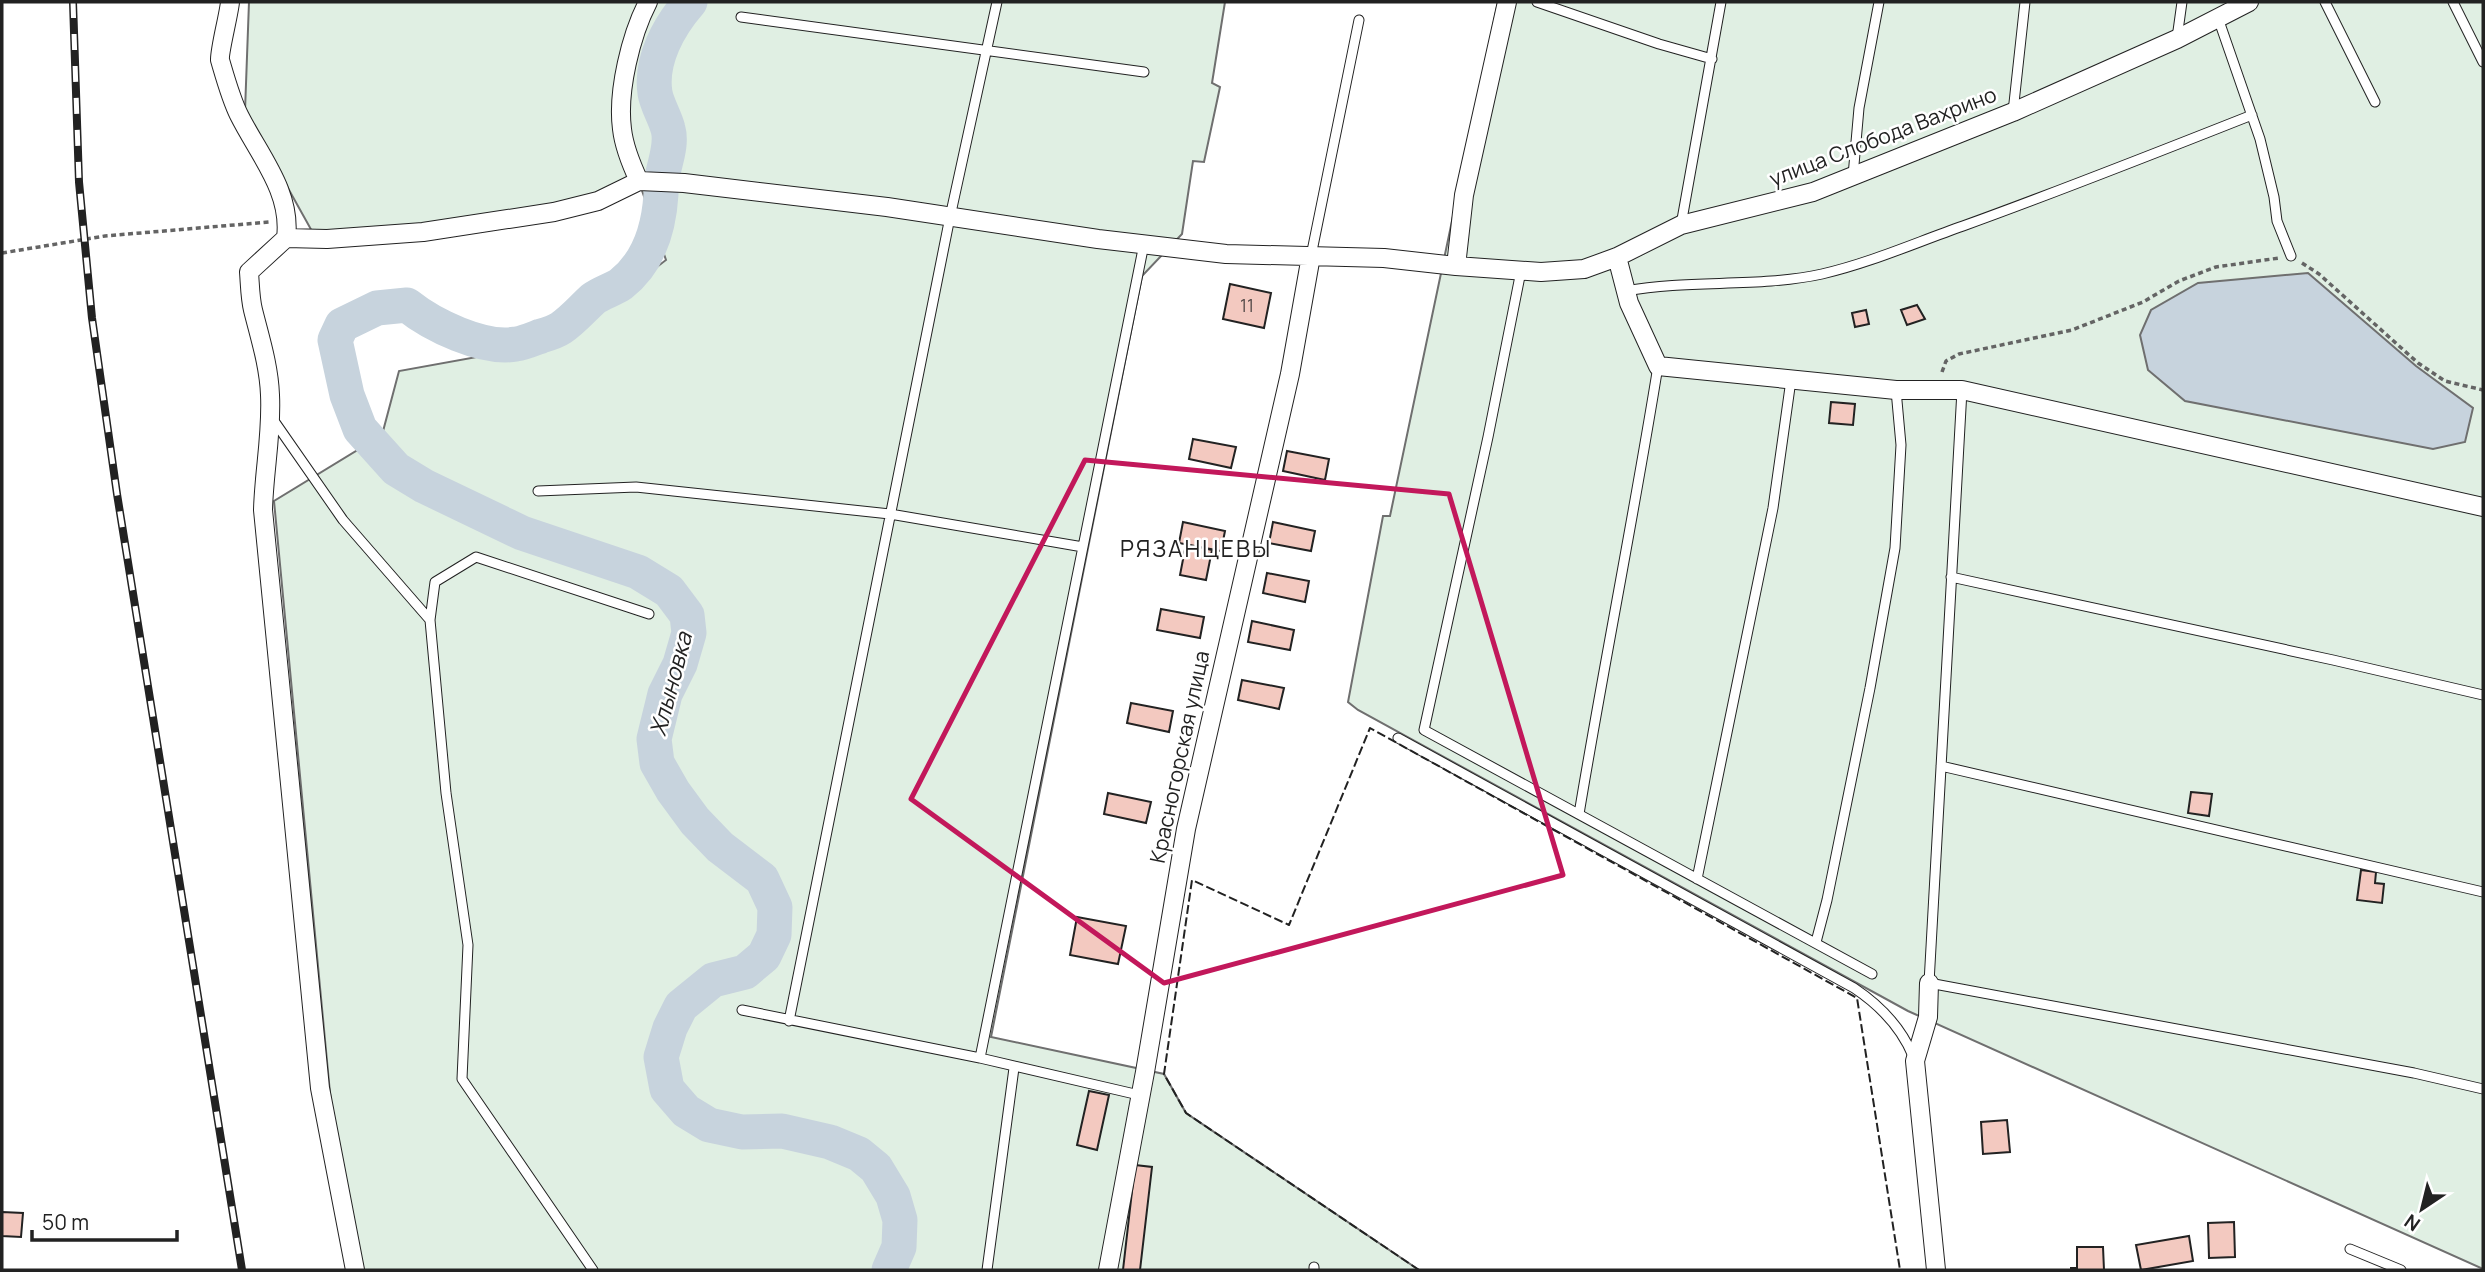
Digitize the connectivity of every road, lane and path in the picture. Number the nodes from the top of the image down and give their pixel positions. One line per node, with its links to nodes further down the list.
1 (230, 2): 28 (street)
2 (648, 2): 25 (street)
3 (997, 2): 17 (lane)
4 (1507, 2): 34 (street)
5 (1537, 2): 18 (lane)
6 (1721, 2): 18 (lane)
7 (1879, 2): 24 (lane)
8 (2025, 2): 22 (lane)
9 (2182, 2): 16 (lane)
10 (2249, 2): 14 (street, улица Слобода Вахрино)
11 (2325, 2): 21 (lane)
12 (2453, 2): 19 (lane)
13 (741, 17): 17 (lane)
14 (2218, 18): 16 (street, улица Слобода Вахрино); 23 (lane)
15 (1359, 20): 31 (lane)
16 (2177, 39): 22 (street, улица Слобода Вахрино)
17 (987, 52): 20 (lane); 26 (lane)
18 (1712, 59): 27 (lane)
19 (2483, 62)
20 (1144, 72)
21 (2375, 102)
22 (2013, 112): 24 (street, улица Слобода Вахрино)
23 (2252, 115): 32 (lane); 36 (lane)
24 (1853, 176): 27 (street, улица Слобода Вахрино)
25 (639, 181): 26 (street, улица Слобода Вахрино); 28 (street)
26 (950, 217): 29 (street, улица Слобода Вахрино); 46 (lane)
27 (1681, 225): 33 (street, улица Слобода Вахрино)
28 (288, 229): 30 (path); 43 (street)
29 (1144, 244): 31 (street, улица Слобода Вахрино); 47 (lane)
30 (2, 253)
31 (1311, 256): 34 (street, улица Слобода Вахрино); 66 (street, Красногорская улица)
32 (2291, 256): 40 (path); 42 (path)
33 (1617, 257): 35 (street, улица Слобода Вахрино); 36 (street)
34 (1456, 266): 35 (street, улица Слобода Вахрино)
35 (1521, 271): 54 (lane)
36 (1626, 291): 37 (street)
37 (1658, 366): 38 (street); 54 (lane)
38 (1791, 380): 39 (street); 55 (lane)
39 (1896, 390): 40 (street); 57 (lane)
40 (1935, 390): 41 (street)
41 (1962, 390): 45 (street); 48 (lane)
42 (2483, 390)
43 (270, 415): 50 (lane); 68 (street)
44 (538, 491): 46 (lane)
45 (2483, 507)
46 (890, 514): 47 (lane); 61 (lane)
47 (1083, 547): 62 (lane)
48 (1951, 577): 51 (lane); 53 (lane)
49 (649, 614): 50 (lane)
50 (430, 620): 69 (lane)
51 (2483, 695)
52 (1398, 738): 63 (lane)
53 (1941, 766): 56 (lane); 59 (lane)
54 (1579, 814): 55 (lane)
55 (1697, 879): 57 (lane)
56 (2483, 892)
57 (1815, 942): 58 (lane)
58 (1872, 975)
59 (1929, 983): 63 (street); 65 (lane)
60 (742, 1010): 61 (lane)
61 (789, 1021): 62 (lane)
62 (981, 1058): 64 (lane)
63 (1915, 1061): 72 (street)
64 (1014, 1068): 66 (lane); 70 (lane)
65 (2483, 1089)
66 (1139, 1095): 71 (street, Красногорская улица)
67 (2350, 1249): 73 (lane)
68 (355, 1270)
69 (593, 1270)
70 (987, 1270)
71 (1108, 1270)
72 (1936, 1270)
73 (2402, 1270)

